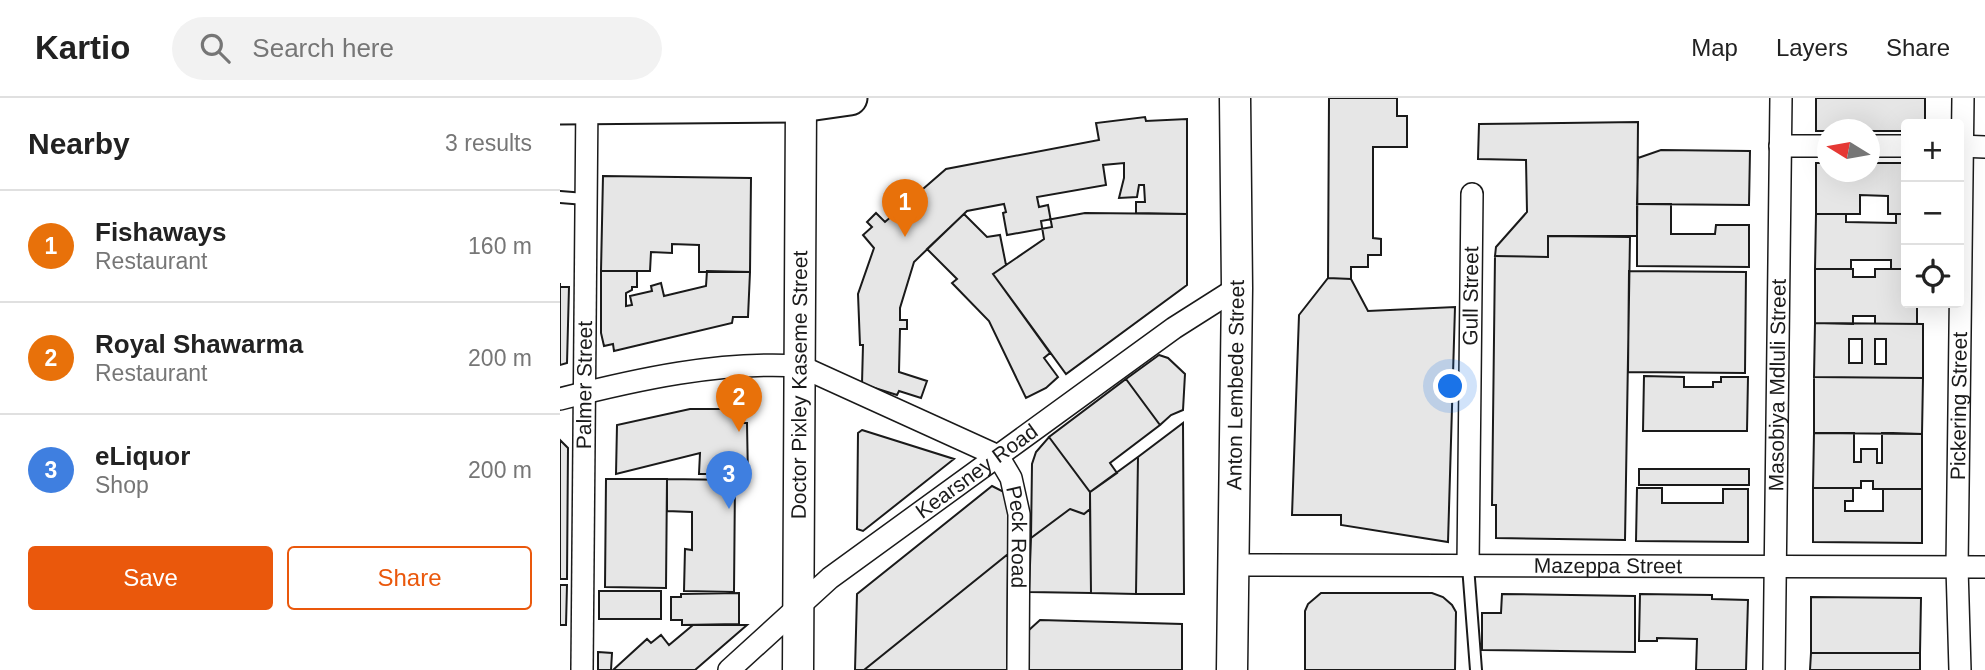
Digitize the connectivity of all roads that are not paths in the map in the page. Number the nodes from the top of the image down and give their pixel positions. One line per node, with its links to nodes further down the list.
1 (1235, 98): 17 (main road, Anton Lembede Street)
2 (1781, 98): 7 (street, Masobiya Mdluli Street)
3 (1963, 98): 6 (street, Pickering Street)
4 (821, 100): 5 (main road); 18 (main road, Doctor Pixley Kaseme Street)
5 (578, 104): 16 (street, Palmer Street)
6 (1962, 119)
7 (1780, 146): 8 (street); 24 (street, Masobiya Mdluli Street)
8 (1817, 146)
9 (1880, 146): 10 (street)
10 (1901, 146)
11 (1964, 146): 12 (street)
12 (1985, 146)
13 (1961, 182): 25 (street, Pickering Street)
14 (1472, 194): 23 (street, Gull Street)
15 (560, 198): 16 (lane)
16 (585, 198): 19 (street, Palmer Street)
17 (1237, 288): 21 (street, Kearsney Road); 22 (main road, Anton Lembede Street)
18 (800, 366): 19 (street); 21 (street, Peck Road); 27 (main road, Doctor Pixley Kaseme Street)
19 (583, 393): 20 (street); 28 (street, Palmer Street)
20 (560, 399)
21 (998, 456): 27 (street, Kearsney Road); 31 (street, Peck Road)
22 (1232, 565): 23 (street, Mazeppa Street); 32 (main road, Anton Lembede Street)
23 (1468, 566): 24 (street, Mazeppa Street); 33 (lane)
24 (1775, 567): 25 (street, Mazeppa Street); 34 (street, Masobiya Mdluli Street)
25 (1957, 567): 26 (street, Mazeppa Street); 35 (street, Pickering Street)
26 (1985, 567)
27 (798, 607): 29 (street, Kearsney Road); 30 (main road, Doctor Pixley Kaseme Street)
28 (582, 670)
29 (729, 670)
30 (798, 670)
31 (1018, 670)
32 (1232, 670)
33 (1476, 670)
34 (1774, 670)
35 (1960, 670)

